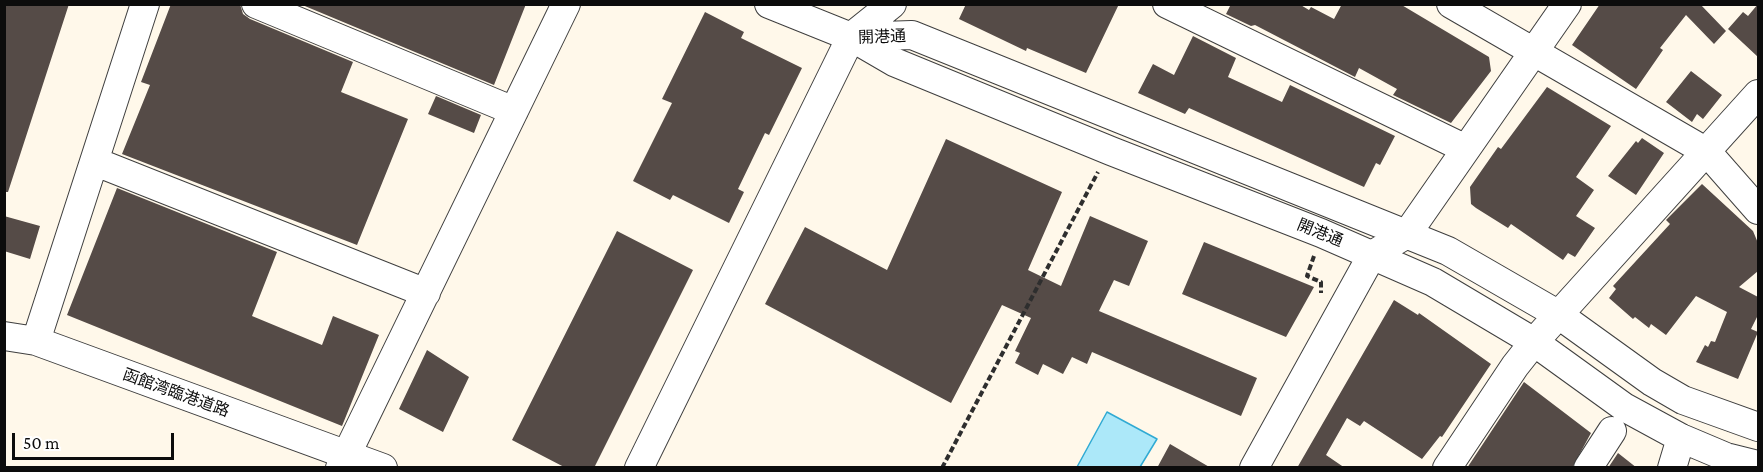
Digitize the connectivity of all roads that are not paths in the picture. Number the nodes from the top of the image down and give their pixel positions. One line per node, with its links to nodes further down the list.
1 (145, 4): 15 (street)
2 (256, 4): 12 (street)
3 (566, 4): 12 (street)
4 (769, 4): 9 (street)
5 (892, 4): 9 (street)
6 (1167, 4): 13 (street)
7 (1451, 4): 10 (street)
8 (1567, 4): 10 (street)
9 (851, 37): 17 (street, 開港通); 18 (street, 開港通); 30 (street)
10 (1533, 53): 13 (street); 14 (street)
11 (1758, 94): 14 (street)
12 (514, 111): 19 (street)
13 (1466, 149): 17 (street)
14 (1707, 152): 16 (street); 20 (street)
15 (96, 162): 19 (street); 22 (street)
16 (1758, 210)
17 (1407, 234): 18 (street); 20 (street, 開港通)
18 (1372, 255): 23 (street, 開港通); 31 (street)
19 (426, 293): 27 (street)
20 (1559, 315): 23 (street); 24 (street, 開港通)
21 (4, 336): 22 (street, 函館湾臨港道路)
22 (36, 341): 27 (street, 函館湾臨港道路)
23 (1534, 342): 26 (street, 開港通); 32 (street)
24 (1758, 427)
25 (1612, 431): 33 (street)
26 (1681, 438): 28 (street, 開港通); 34 (street)
27 (343, 462): 29 (street, 函館湾臨港道路)
28 (1758, 465)
29 (383, 468)
30 (639, 468)
31 (1254, 468)
32 (1447, 468)
33 (1588, 468)
34 (1672, 468)

